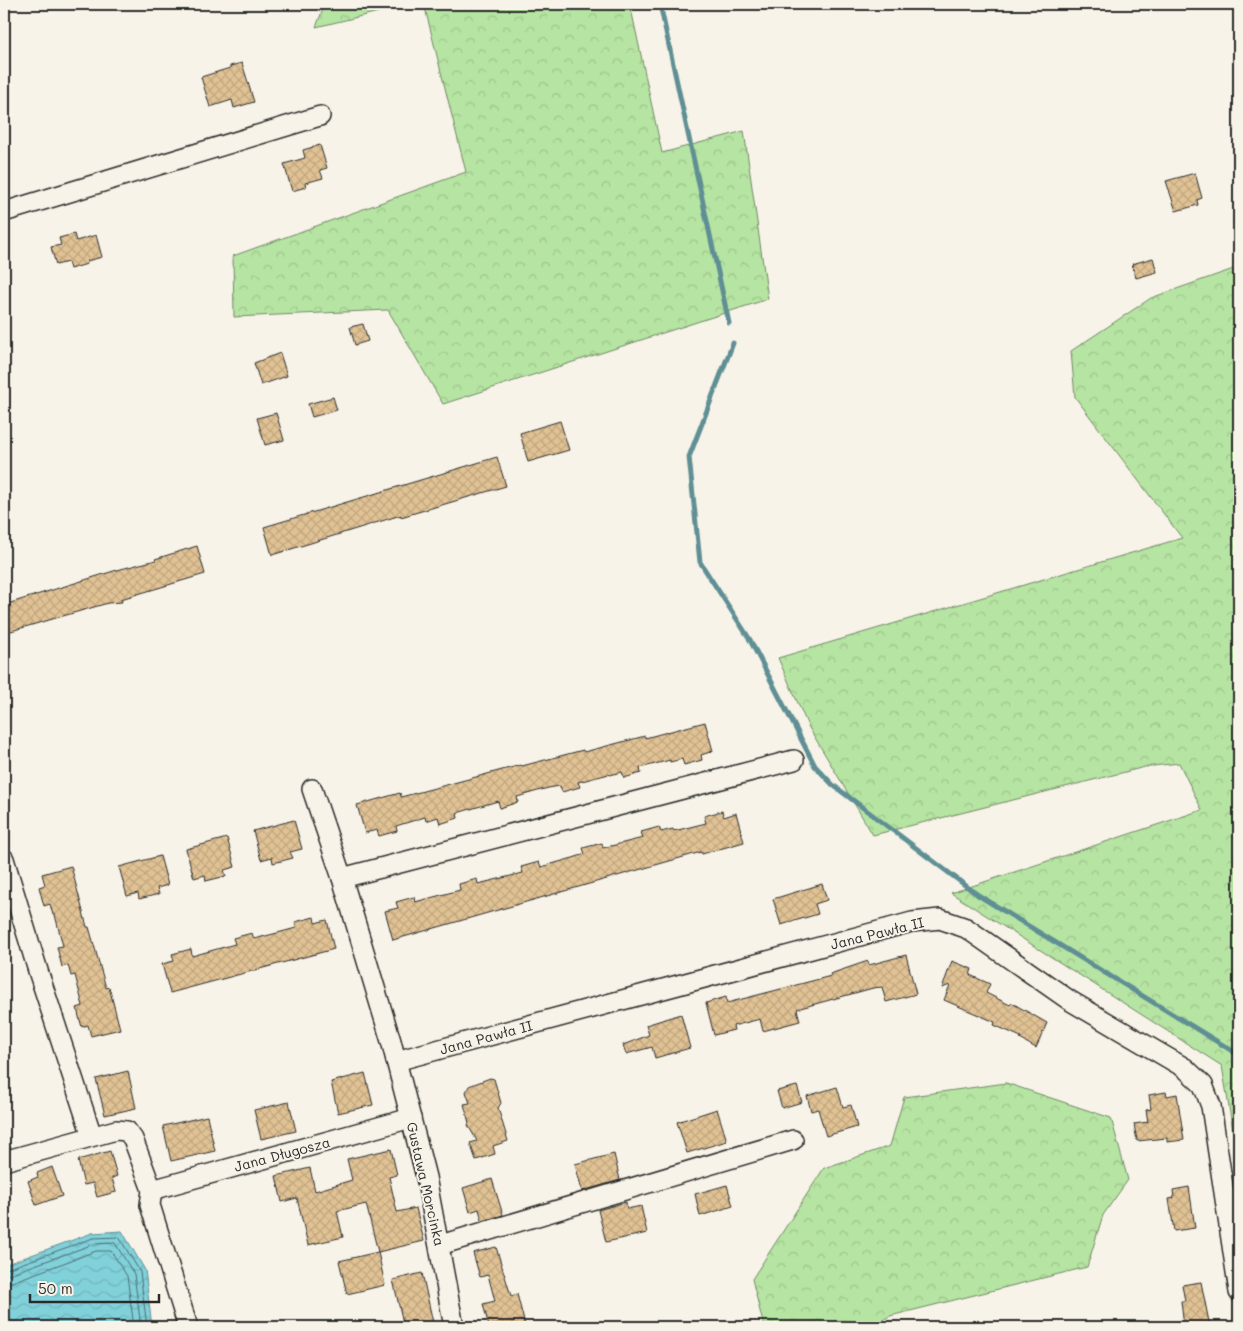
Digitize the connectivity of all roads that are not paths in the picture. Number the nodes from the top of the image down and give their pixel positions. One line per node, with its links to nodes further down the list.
1 (320, 116): 2 (street)
2 (4, 212)
3 (794, 760): 6 (street)
4 (312, 789): 6 (street, Gustawa Morcinka)
5 (4, 859): 9 (street)
6 (342, 878): 7 (street, Gustawa Morcinka)
7 (396, 1061): 8 (street, Gustawa Morcinka); 14 (street, Jana Pawła II)
8 (411, 1118): 12 (street, Jana Długosza); 13 (street, Gustawa Morcinka)
9 (92, 1136): 11 (street); 12 (street)
10 (793, 1140): 13 (street)
11 (4, 1160)
12 (152, 1190): 15 (street)
13 (440, 1245): 16 (street, Gustawa Morcinka)
14 (1239, 1292)
15 (188, 1327)
16 (454, 1327)

